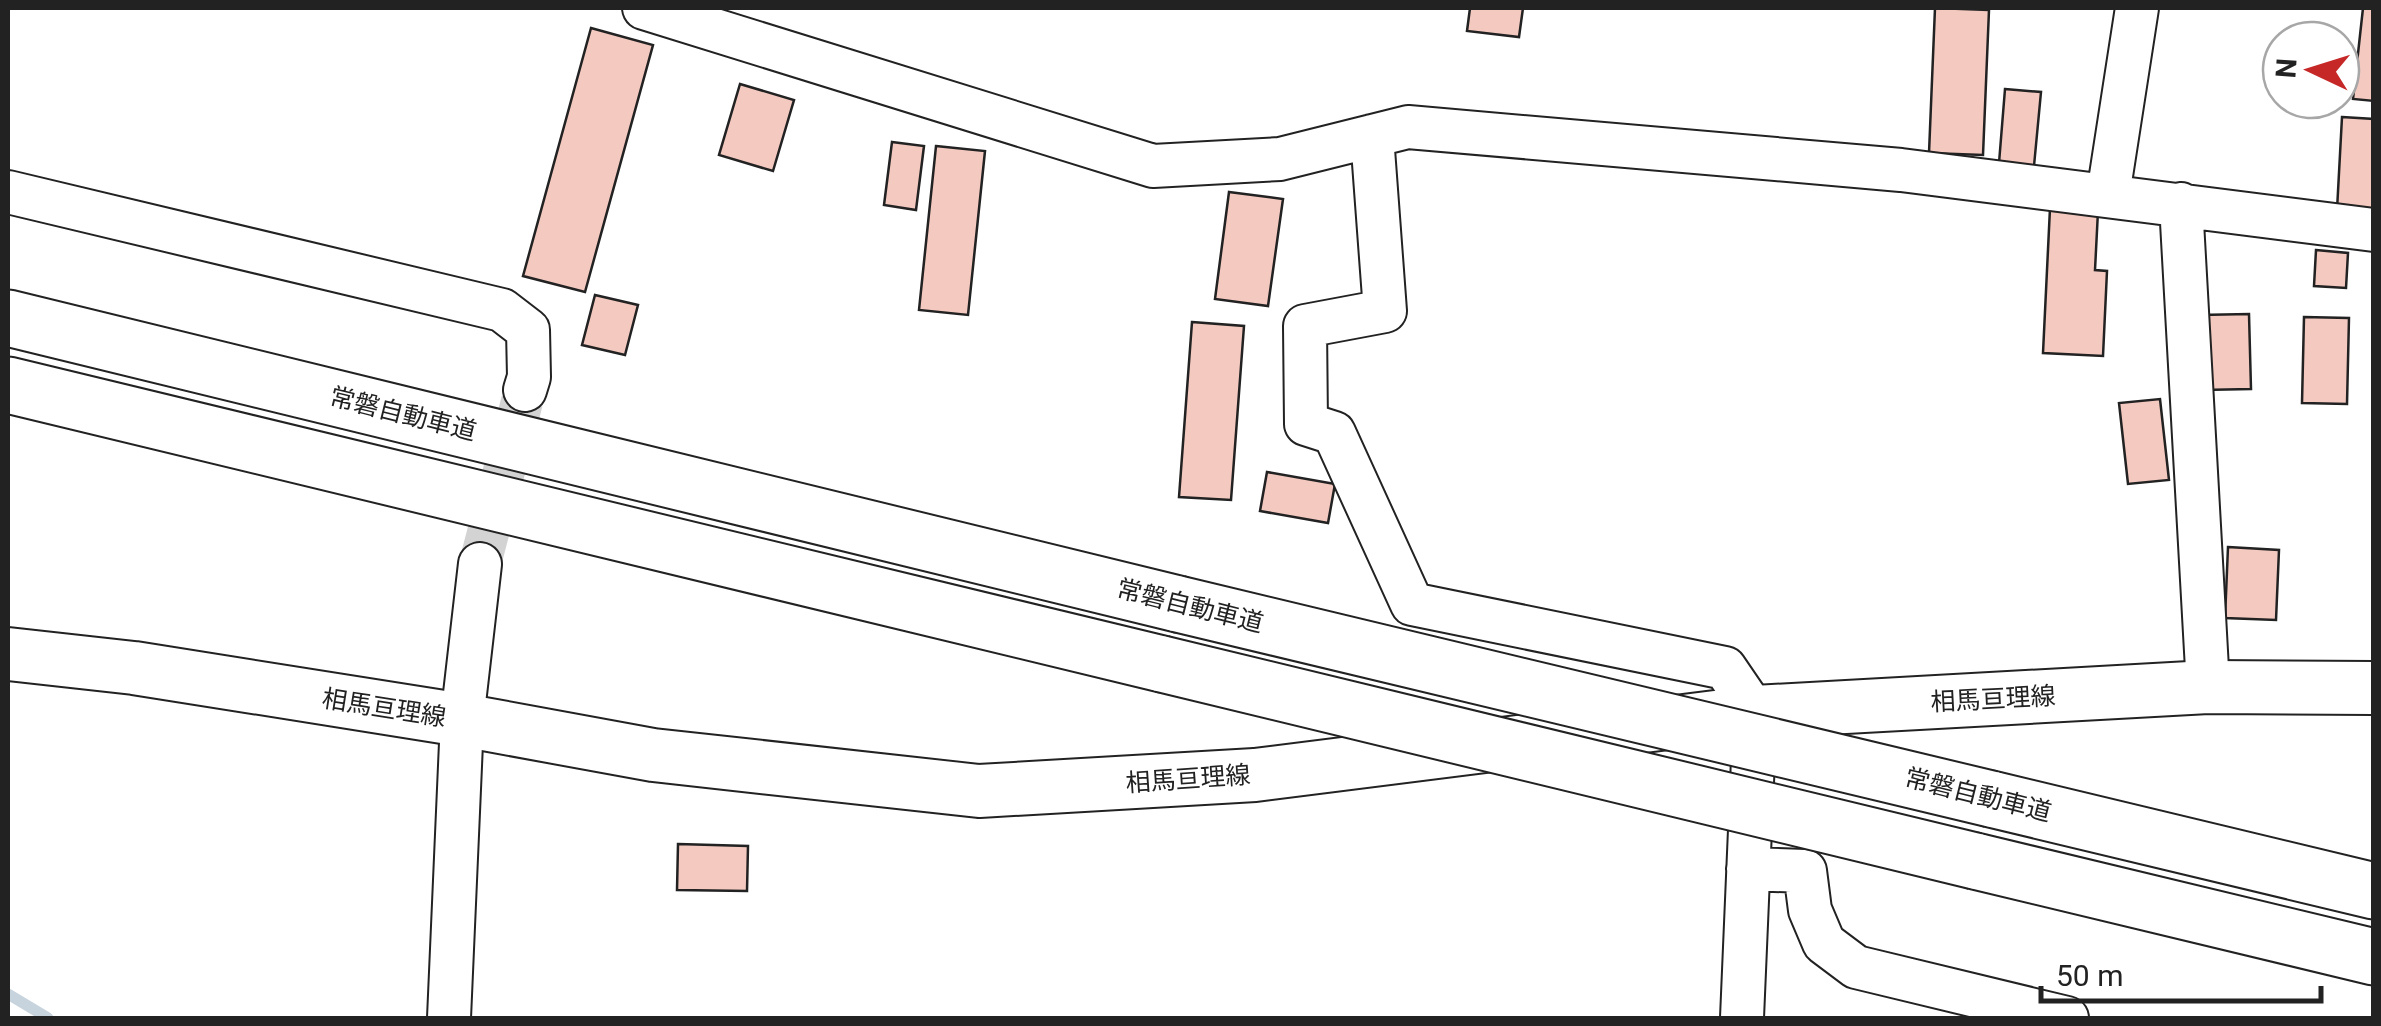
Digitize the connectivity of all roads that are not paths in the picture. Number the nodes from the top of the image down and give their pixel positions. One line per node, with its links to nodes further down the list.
1 (644, 8): 3 (street)
2 (2137, 8): 5 (street)
3 (1372, 136): 5 (street); 15 (street)
4 (8, 192): 10 (street)
5 (2108, 195): 6 (street)
6 (2182, 204): 7 (street); 13 (street)
7 (2374, 230)
8 (8, 318): 18 (highway, 常磐自動車道, bridge)
9 (8, 385): 19 (highway, bridge)
10 (526, 390)
11 (480, 564): 16 (street)
12 (8, 654): 16 (main road, 相馬亘理線)
13 (2208, 687): 14 (main road, 相馬亘理線); 15 (main road, 相馬亘理線)
14 (2374, 688)
15 (1755, 712): 16 (main road, 相馬亘理線); 17 (street)
16 (462, 720): 20 (street)
17 (1748, 869): 21 (street); 22 (street)
18 (2374, 891)
19 (2374, 957)
20 (448, 1018)
21 (1742, 1018)
22 (2067, 1018)

